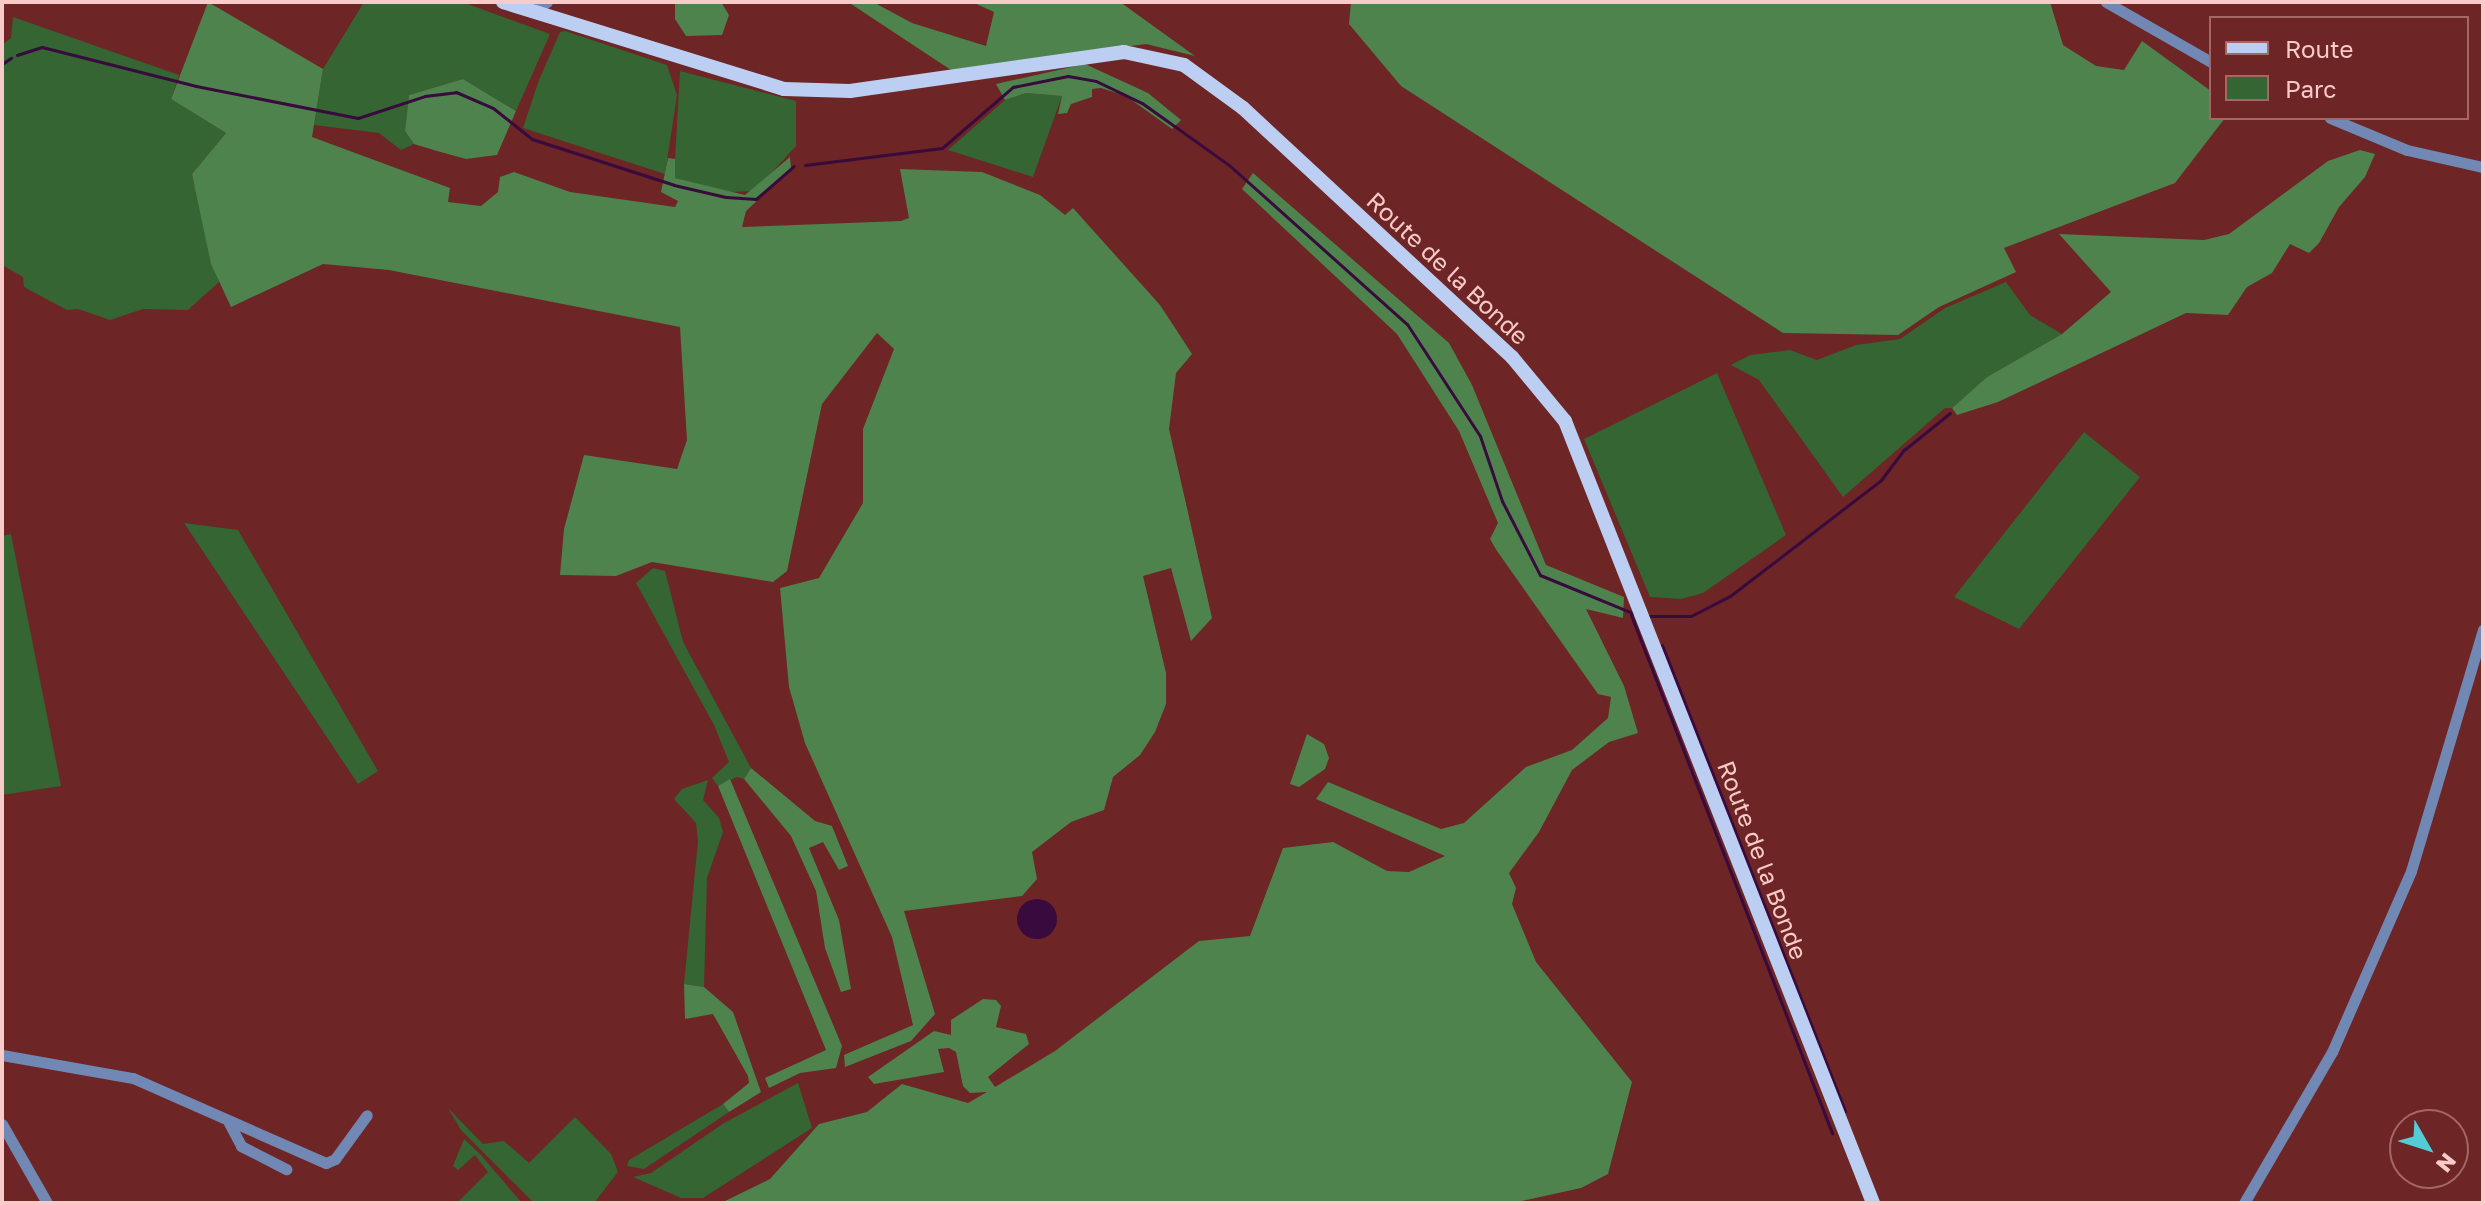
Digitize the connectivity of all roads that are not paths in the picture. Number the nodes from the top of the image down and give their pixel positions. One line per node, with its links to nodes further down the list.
1 (503, 2): 4 (main road, Route de la Bonde)
2 (547, 2): 4 (street)
3 (2106, 2): 5 (street)
4 (532, 12): 15 (main road, Route de la Bonde)
5 (2209, 61)
6 (2335, 120): 7 (street)
7 (2483, 167)
8 (2483, 629): 16 (street)
9 (2, 1055): 11 (street)
10 (367, 1115): 11 (street)
11 (229, 1123): 13 (street)
12 (2, 1124): 14 (street)
13 (286, 1169)
14 (47, 1203)
15 (1873, 1203)
16 (2244, 1203)

